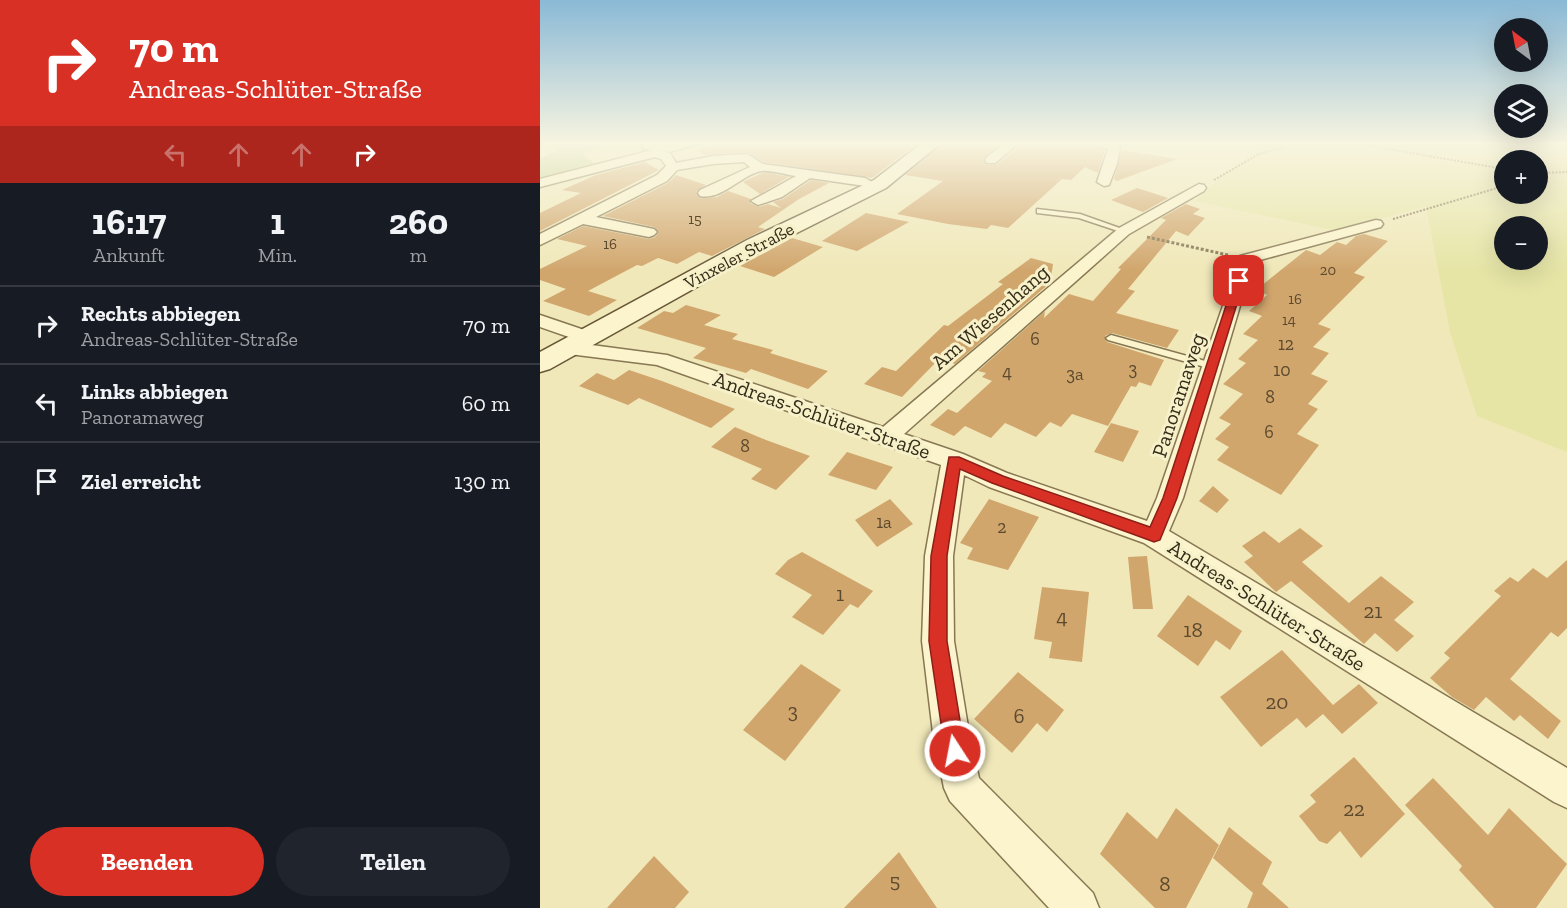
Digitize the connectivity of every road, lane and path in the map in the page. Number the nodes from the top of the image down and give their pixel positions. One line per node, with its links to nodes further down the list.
1 (647, 185): 11 (street)
2 (725, 185): 8 (street)
3 (790, 185): 9 (street)
4 (877, 185): 19 (main road, Vinxeler Straße)
5 (1204, 185): 6 (path)
6 (1199, 188): 13 (street, Am Wiesenhang)
7 (1494, 189): 12 (path)
8 (705, 193)
9 (758, 201)
10 (1040, 211): 13 (lane)
11 (581, 219): 14 (street); 15 (street)
12 (1376, 224): 16 (street)
13 (1124, 231): 16 (path); 22 (street, Am Wiesenhang)
14 (649, 232)
15 (540, 240)
16 (1246, 259): 21 (street, Panoramaweg)
17 (540, 321): 19 (street, Andreas-Schlüter-Straße)
18 (1111, 338): 21 (lane)
19 (579, 343): 20 (main road, Vinxeler Straße); 22 (street, Andreas-Schlüter-Straße)
20 (540, 363)
21 (1212, 366): 24 (street, Panoramaweg)
22 (886, 437): 23 (street, Andreas-Schlüter-Straße)
23 (954, 460): 24 (street, Andreas-Schlüter-Straße); 26 (street)
24 (1154, 535): 25 (street, Andreas-Schlüter-Straße)
25 (1567, 789)
26 (1077, 908)

